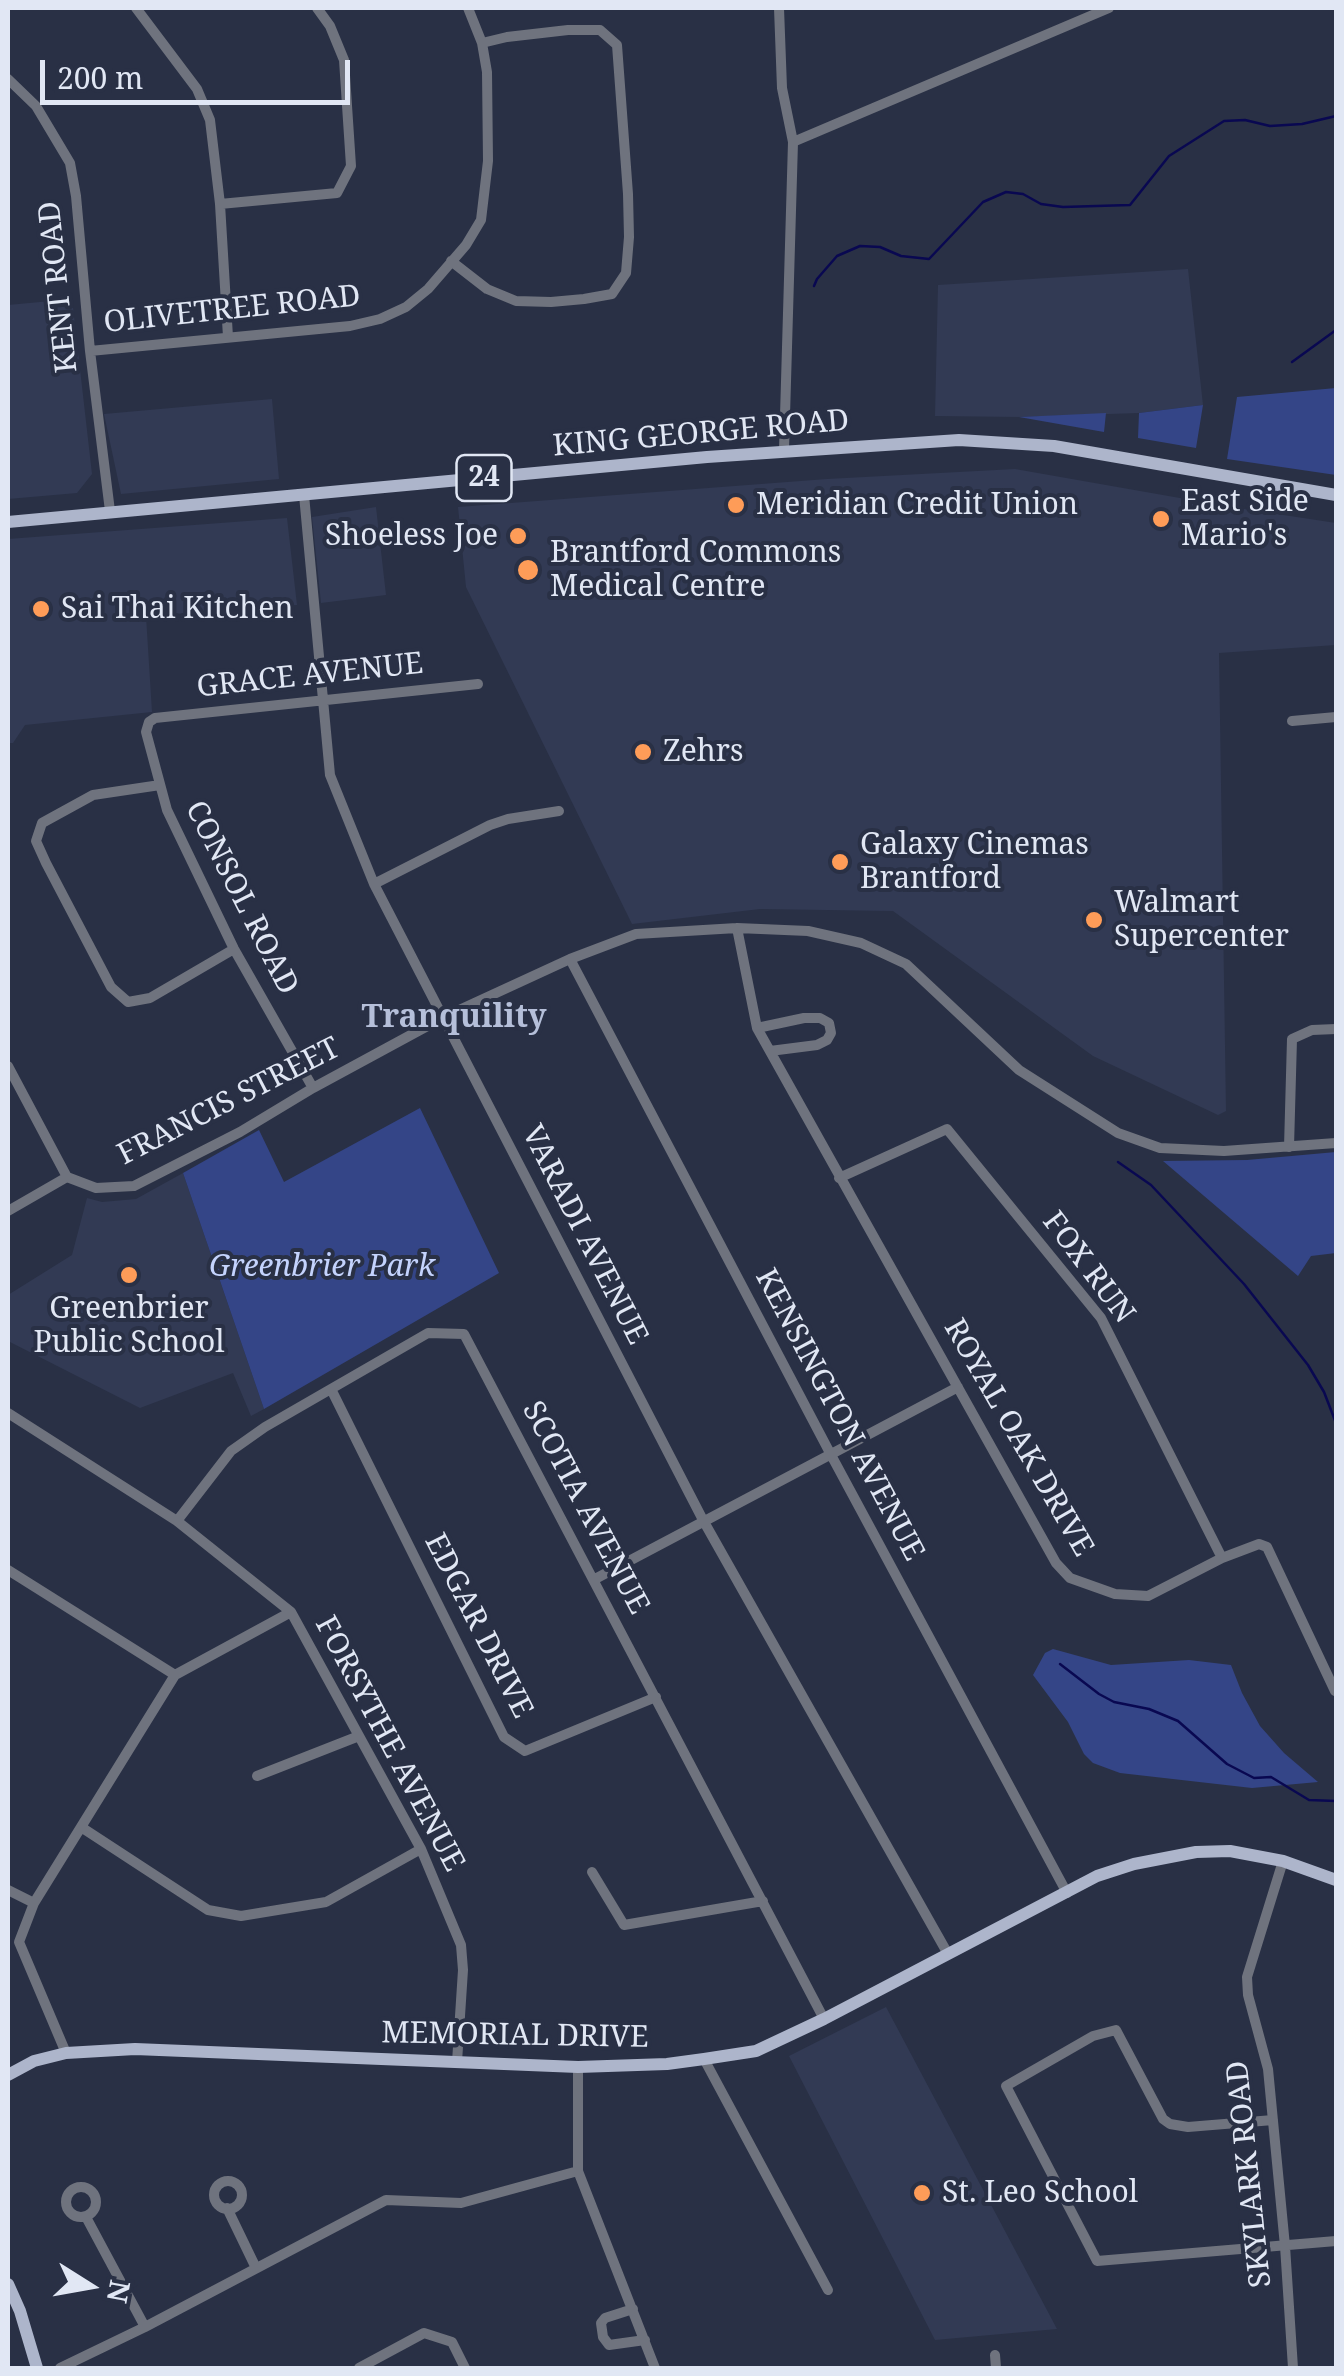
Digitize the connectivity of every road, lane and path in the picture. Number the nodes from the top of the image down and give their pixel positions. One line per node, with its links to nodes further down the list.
1 (136, 8): 9 (street)
2 (317, 8): 9 (street)
3 (468, 8): 6 (street, OLIVETREE ROAD)
4 (779, 8): 8 (street)
5 (1110, 8): 8 (street)
6 (482, 42): 10 (street, OLIVETREE ROAD); 10 (street)
7 (8, 79): 12 (street, KENT ROAD)
8 (793, 142): 13 (street)
9 (220, 204): 11 (street)
10 (452, 261): 11 (street, OLIVETREE ROAD)
11 (228, 337): 12 (street, OLIVETREE ROAD)
12 (90, 351): 16 (street, KENT ROAD)
13 (784, 450): 14 (main road, KING GEORGE ROAD / 24); 15 (main road, KING GEORGE ROAD / 24)
14 (304, 494): 16 (main road, KING GEORGE ROAD / 24); 19 (street, VARADI AVENUE)
15 (1336, 495)
16 (110, 511): 17 (main road, KING GEORGE ROAD / 24)
17 (8, 522)
18 (478, 684): 19 (street, GRACE AVENUE)
19 (322, 699): 22 (street, GRACE AVENUE); 25 (street, VARADI AVENUE)
20 (1336, 717): 21 (street)
21 (1292, 720)
22 (150, 722): 23 (street, CONSOL ROAD)
23 (160, 784): 27 (street, CONSOL ROAD); 27 (street)
24 (559, 811): 25 (street)
25 (374, 884): 29 (street, VARADI AVENUE)
26 (736, 928): 28 (street, FRANCIS STREET); 30 (street, ROYAL OAK DRIVE); 36 (street, FRANCIS STREET)
27 (234, 949): 34 (street, CONSOL ROAD)
28 (570, 959): 29 (street, FRANCIS STREET); 43 (street, KENSINGTON AVENUE)
29 (444, 1017): 34 (street, FRANCIS STREET); 44 (street, VARADI AVENUE)
30 (757, 1028): 32 (street, ROYAL OAK DRIVE); 32 (street)
31 (1336, 1030): 36 (street)
32 (770, 1052): 38 (street, ROYAL OAK DRIVE)
33 (8, 1066): 37 (street)
34 (314, 1088): 37 (street, FRANCIS STREET)
35 (1336, 1144): 36 (street, FRANCIS STREET)
36 (1290, 1148)
37 (68, 1177): 39 (street)
38 (839, 1178): 40 (street, ROYAL OAK DRIVE); 46 (street, FOX RUN)
39 (8, 1211)
40 (958, 1387): 43 (street); 46 (street, ROYAL OAK DRIVE)
41 (331, 1389): 45 (street, SCOTIA AVENUE); 48 (street, SCOTIA AVENUE); 52 (street, EDGAR DRIVE)
42 (8, 1412): 45 (street, FORSYTHE AVENUE)
43 (830, 1453): 44 (street); 61 (street, KENSINGTON AVENUE)
44 (703, 1520): 48 (street); 64 (street, VARADI AVENUE)
45 (177, 1521): 49 (street, FORSYTHE AVENUE)
46 (1222, 1558): 51 (street, ROYAL OAK DRIVE)
47 (8, 1570): 50 (street)
48 (594, 1578): 52 (street, SCOTIA AVENUE)
49 (291, 1612): 50 (street); 53 (street, FORSYTHE AVENUE)
50 (175, 1675): 55 (street)
51 (1335, 1692)
52 (656, 1697): 62 (street, SCOTIA AVENUE)
53 (358, 1736): 54 (street); 56 (street, FORSYTHE AVENUE)
54 (257, 1776)
55 (81, 1827): 56 (street); 63 (street)
56 (421, 1848): 68 (street, FORSYTHE AVENUE)
57 (1284, 1861): 59 (main road, MEMORIAL DRIVE); 61 (main road, MEMORIAL DRIVE); 71 (street, SKYLARK ROAD)
58 (592, 1872): 62 (street)
59 (1336, 1880)
60 (8, 1890): 63 (street)
61 (1067, 1893): 64 (main road, MEMORIAL DRIVE)
62 (763, 1901): 65 (street, SCOTIA AVENUE)
63 (34, 1902): 66 (street)
64 (948, 1954): 65 (main road, MEMORIAL DRIVE)
65 (824, 2019): 67 (main road, MEMORIAL DRIVE)
66 (66, 2053): 68 (main road, MEMORIAL DRIVE); 70 (main road, MEMORIAL DRIVE)
67 (704, 2060): 69 (main road, MEMORIAL DRIVE); 79 (street)
68 (457, 2062): 69 (main road, MEMORIAL DRIVE)
69 (578, 2067): 72 (street)
70 (8, 2075)
71 (1273, 2120): 76 (street, SKYLARK ROAD); 76 (street)
72 (578, 2172): 77 (street); 80 (street)
73 (227, 2208): 77 (street)
74 (86, 2217): 81 (street)
75 (1336, 2241): 76 (street)
76 (1285, 2246): 90 (street, SKYLARK ROAD)
77 (256, 2268): 81 (street)
78 (8, 2284): 84 (main road)
79 (828, 2290)
80 (633, 2309): 82 (street); 82 (street)
81 (145, 2327): 85 (street)
82 (645, 2340): 88 (street)
83 (995, 2355): 89 (street)
84 (37, 2368)
85 (60, 2368)
86 (359, 2368): 87 (street)
87 (465, 2368)
88 (655, 2368)
89 (996, 2368)
90 (1293, 2368)

